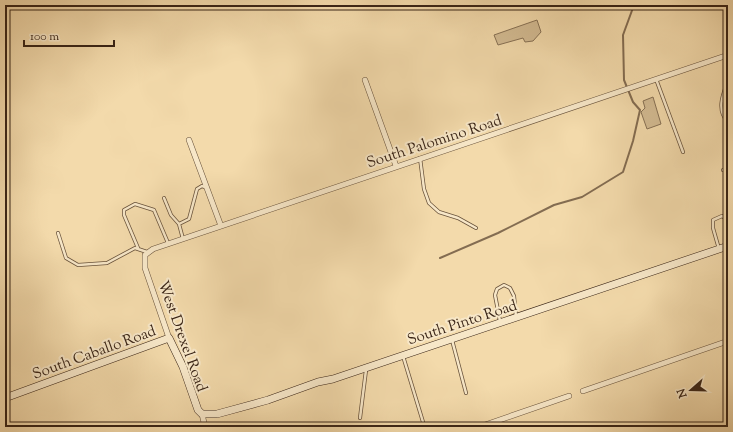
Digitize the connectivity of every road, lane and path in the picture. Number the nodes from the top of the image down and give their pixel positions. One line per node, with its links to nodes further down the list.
1 (728, 55): 2 (street, South Palomino Road)
2 (656, 78): 7 (lane); 8 (street, South Palomino Road)
3 (365, 80): 9 (street)
4 (728, 81): 5 (lane)
5 (728, 122)
6 (189, 140): 12 (street)
7 (683, 152)
8 (420, 158): 9 (street, South Palomino Road); 17 (lane)
9 (396, 166): 16 (street, South Palomino Road)
10 (723, 170): 11 (lane)
11 (728, 171)
12 (205, 187): 15 (lane); 16 (street)
13 (164, 198): 15 (lane)
14 (728, 220): 22 (lane)
15 (179, 224): 19 (lane)
16 (221, 226): 19 (street, South Palomino Road)
17 (476, 228)
18 (58, 233): 21 (lane)
19 (183, 239): 20 (street, South Palomino Road)
20 (169, 244): 21 (lane); 23 (street, South Palomino Road)
21 (138, 248): 23 (lane)
22 (724, 248): 24 (street); 25 (street, South Pinto Road)
23 (148, 252): 27 (street, West Drexel Road)
24 (728, 255)
25 (516, 318): 26 (street, South Pinto Road); 26 (lane)
26 (500, 323): 28 (street, South Pinto Road)
27 (169, 338): 34 (street, South Caballo Road); 36 (street, West Drexel Road)
28 (452, 339): 30 (street, South Pinto Road); 33 (lane)
29 (728, 341): 32 (street)
30 (403, 355): 31 (street, South Pinto Road); 39 (lane)
31 (366, 367): 36 (street, South Pinto Road); 37 (lane)
32 (583, 392)
33 (466, 393)
34 (6, 395)
35 (569, 396): 42 (street)
36 (202, 414): 41 (street, West Drexel Road)
37 (360, 418)
38 (5, 421): 40 (street)
39 (423, 422)
40 (8, 427)
41 (204, 427)
42 (479, 427)

